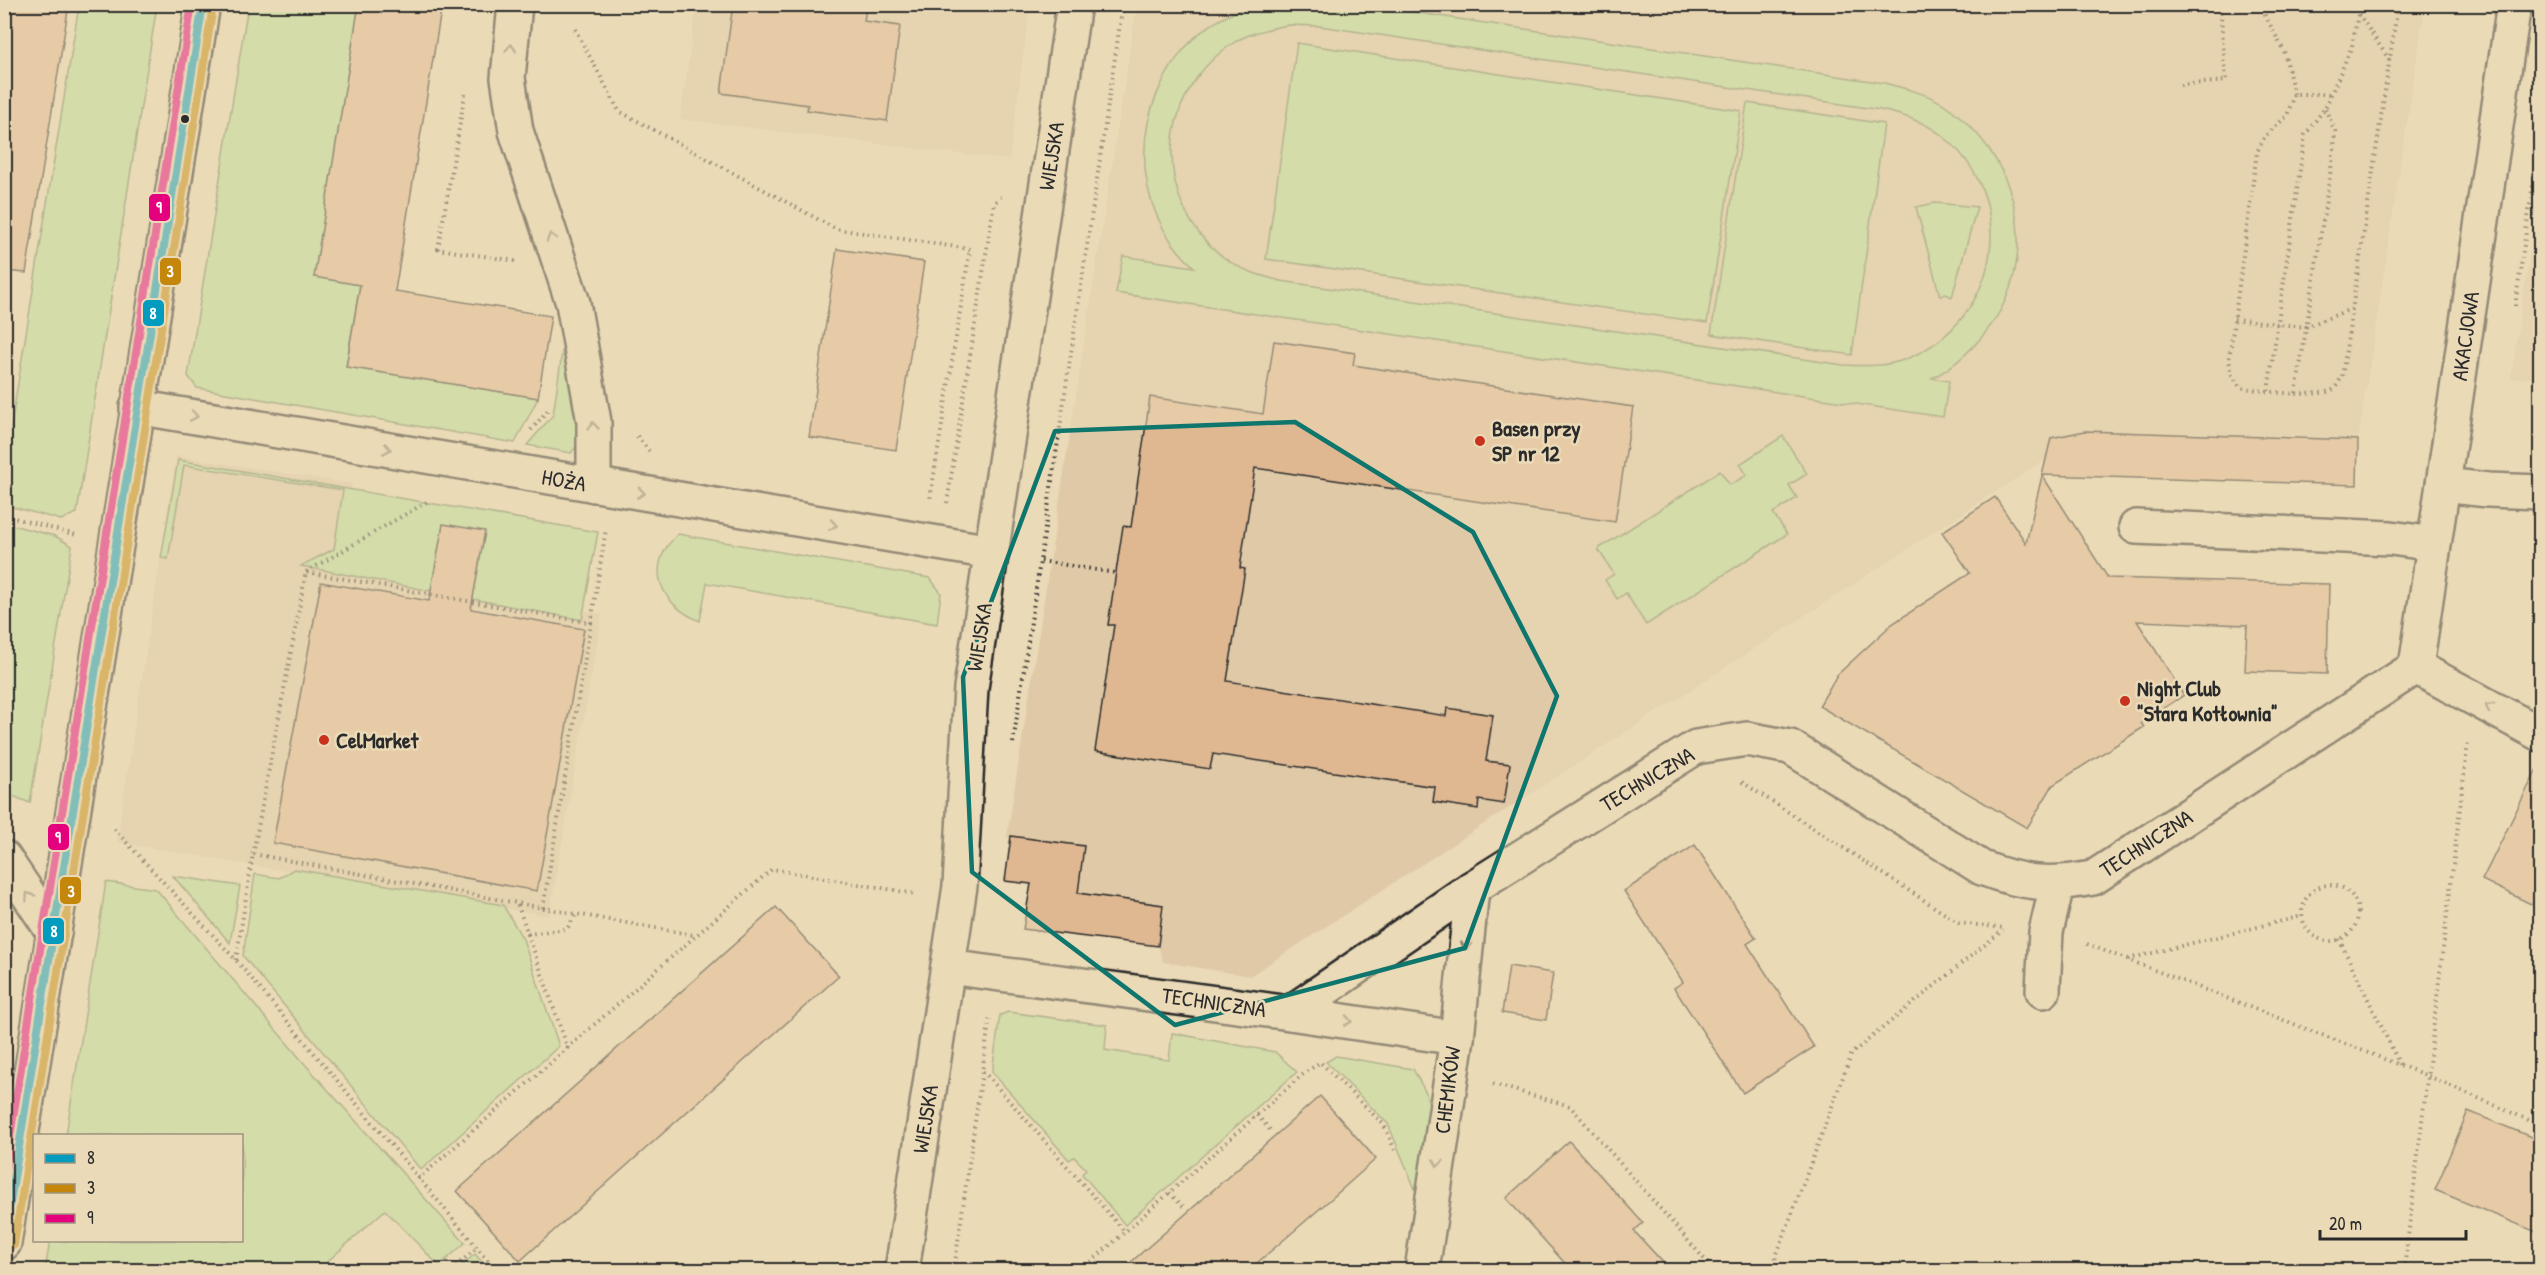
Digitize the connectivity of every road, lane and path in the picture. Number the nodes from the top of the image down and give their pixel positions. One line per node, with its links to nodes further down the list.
1 (203, 4): 29 (street)
2 (515, 4): 31 (street, one-way to 2)
3 (1074, 4): 40 (street, WIEJSKA)
4 (1122, 4): 41 (path)
5 (2220, 4): 14 (path)
6 (2259, 4): 16 (path)
7 (2352, 4): 11 (path)
8 (2360, 4): 11 (path)
9 (2398, 4): 13 (path)
10 (2514, 4): 32 (street, AKACJOWA)
11 (2358, 15): 13 (path); 17 (path)
12 (575, 29): 35 (path)
13 (2390, 61): 21 (path)
14 (2180, 85)
15 (467, 86): 20 (path)
16 (2294, 94): 17 (path); 23 (path)
17 (2329, 94): 18 (path)
18 (2325, 108): 24 (path); 25 (path)
19 (2541, 137): 22 (path)
20 (520, 261)
21 (2351, 309): 25 (path); 27 (path)
22 (2514, 314)
23 (2234, 319): 24 (path); 26 (path)
24 (2277, 323): 25 (path); 26 (path)
25 (2305, 327): 27 (path)
26 (2268, 391): 27 (path)
27 (2296, 393)
28 (549, 399): 30 (path)
29 (137, 407): 31 (street, HOŻA, one-way to 31); 63 (street)
30 (529, 433)
31 (594, 485): 40 (street, HOŻA, one-way to 40)
32 (2443, 485): 33 (street); 39 (street, AKACJOWA)
33 (2541, 492)
34 (434, 498): 42 (path)
35 (928, 507)
36 (4, 515): 38 (path)
37 (2136, 527): 39 (street)
38 (83, 536)
39 (2434, 544): 46 (street, AKACJOWA)
40 (991, 552): 69 (street, WIEJSKA)
41 (1041, 561): 43 (path); 49 (path)
42 (306, 572): 45 (path); 52 (path)
43 (1116, 573)
44 (596, 592): 45 (path)
45 (591, 623): 58 (path)
46 (2416, 667): 47 (street); 54 (street, TECHNICZNA)
47 (2475, 700): 48 (street, one-way to 47); 77 (path)
48 (2541, 734)
49 (1012, 748)
50 (1738, 780): 61 (path)
51 (110, 824): 68 (path)
52 (253, 854): 57 (path); 68 (path)
53 (4, 858): 63 (street, one-way to 53)
54 (2057, 885): 55 (street, TECHNICZNA); 62 (street)
55 (1472, 888): 72 (street, TECHNICZNA); 73 (street, one-way to 73)
56 (926, 895): 65 (path)
57 (517, 903): 58 (path); 64 (path)
58 (543, 908): 59 (path)
59 (576, 914): 64 (path); 65 (path)
60 (2302, 916): 66 (path); 66 (path); 67 (path)
61 (2006, 928): 62 (path); 96 (path)
62 (2046, 932): 67 (path); 70 (street)
63 (54, 933): 87 (street)
64 (528, 934): 74 (path)
65 (695, 935): 74 (path)
66 (2339, 939): 75 (path)
67 (2127, 959): 75 (path)
68 (236, 960): 83 (path)
69 (948, 967): 72 (street, TECHNICZNA); 91 (street, WIEJSKA)
70 (2043, 991)
71 (990, 1011): 76 (path)
72 (1290, 1012): 73 (street, CHEMIKÓW, one-way to 73)
73 (1457, 1038): 94 (street, CHEMIKÓW, one-way to 94)
74 (568, 1049): 83 (path)
75 (2400, 1065): 77 (path)
76 (982, 1071): 86 (path); 92 (path)
77 (2428, 1076): 80 (path); 97 (path)
78 (1491, 1084): 95 (path)
79 (1257, 1115): 81 (path); 82 (path); 84 (path)
80 (2541, 1125)
81 (1271, 1131)
82 (1397, 1156)
83 (418, 1179): 88 (path)
84 (1169, 1193): 85 (path); 86 (path)
85 (1184, 1207)
86 (1125, 1232): 93 (path)
87 (4, 1243)
88 (477, 1248): 89 (path); 90 (path)
89 (451, 1270)
90 (496, 1270)
91 (902, 1270)
92 (954, 1270)
93 (1082, 1270)
94 (1422, 1270)
95 (1714, 1270)
96 (1771, 1270)
97 (2404, 1270)

